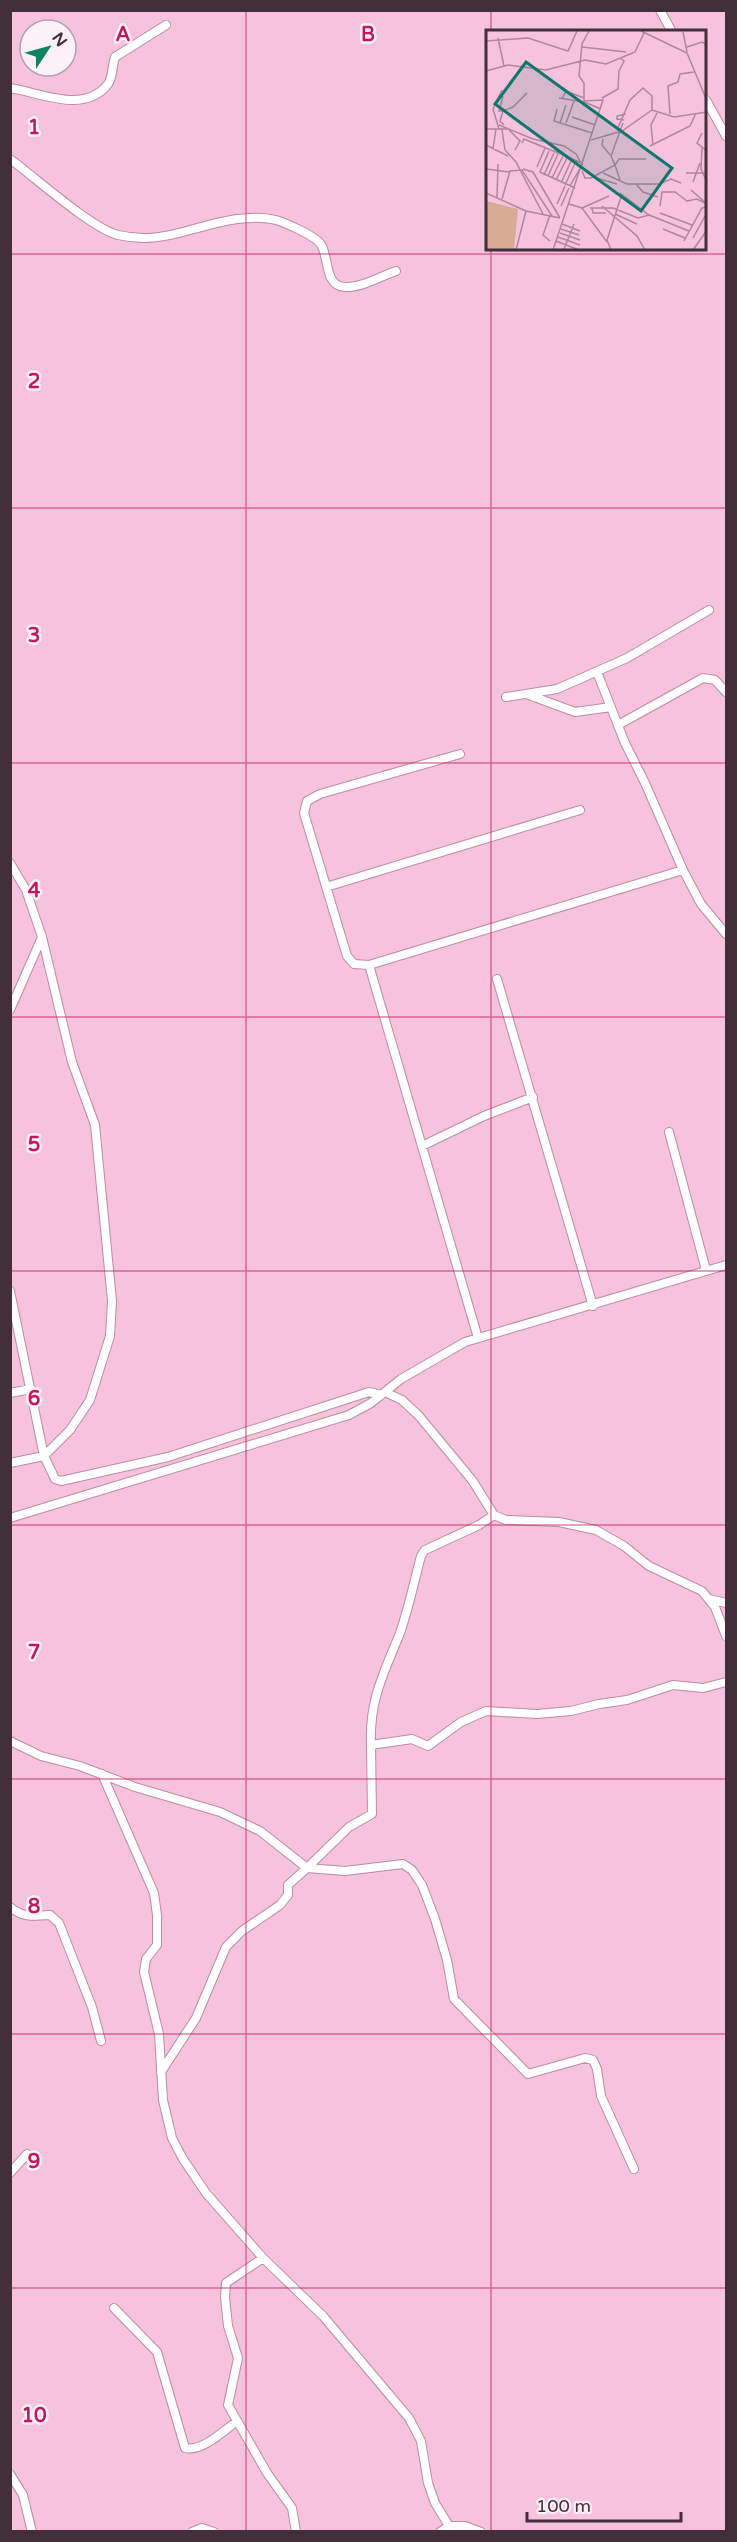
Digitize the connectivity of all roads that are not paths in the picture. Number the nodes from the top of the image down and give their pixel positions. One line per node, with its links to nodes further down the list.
1 (660, 10): 3 (street)
2 (166, 25): 4 (street)
3 (671, 30)
4 (10, 88)
5 (707, 103): 6 (street)
6 (726, 136)
7 (10, 159): 8 (street)
8 (396, 271)
9 (709, 610): 10 (street)
10 (597, 672): 12 (street); 14 (street)
11 (726, 692): 15 (street)
12 (529, 695): 13 (street); 14 (street)
13 (506, 697)
14 (611, 707): 15 (street)
15 (618, 725): 19 (street)
16 (460, 754): 20 (street)
17 (580, 810): 20 (street)
18 (10, 862): 22 (street)
19 (683, 870): 21 (street); 23 (street)
20 (326, 887): 23 (street)
21 (726, 934)
22 (42, 936): 25 (street); 38 (street)
23 (369, 965): 28 (street)
24 (497, 979): 26 (street)
25 (10, 1011)
26 (533, 1097): 28 (street); 32 (street)
27 (669, 1132): 30 (street)
28 (422, 1146): 34 (street)
29 (726, 1265): 30 (street)
30 (706, 1270): 32 (street)
31 (10, 1291): 33 (street)
32 (593, 1306): 34 (street)
33 (14, 1321): 35 (street)
34 (478, 1338): 37 (street)
35 (31, 1389): 36 (street); 38 (street)
36 (10, 1393)
37 (383, 1394): 38 (street); 40 (street); 41 (street)
38 (44, 1456): 39 (street)
39 (10, 1463)
40 (494, 1515): 42 (street); 47 (street)
41 (10, 1518)
42 (709, 1599): 43 (street); 44 (street)
43 (726, 1603)
44 (726, 1636)
45 (726, 1682): 47 (street)
46 (10, 1741): 48 (street)
47 (371, 1745): 49 (street)
48 (102, 1774): 49 (street); 52 (street)
49 (307, 1868): 52 (street); 54 (street)
50 (10, 1907): 51 (street)
51 (101, 2041)
52 (161, 2072): 56 (street)
53 (27, 2154): 55 (street)
54 (634, 2169)
55 (10, 2173)
56 (263, 2258): 58 (street); 60 (street)
57 (114, 2308): 58 (street)
58 (236, 2422): 64 (street)
59 (10, 2474): 61 (street)
60 (449, 2526): 65 (street); 66 (street)
61 (32, 2532)
62 (192, 2532): 63 (street)
63 (214, 2532)
64 (296, 2532)
65 (440, 2532)
66 (481, 2532)

